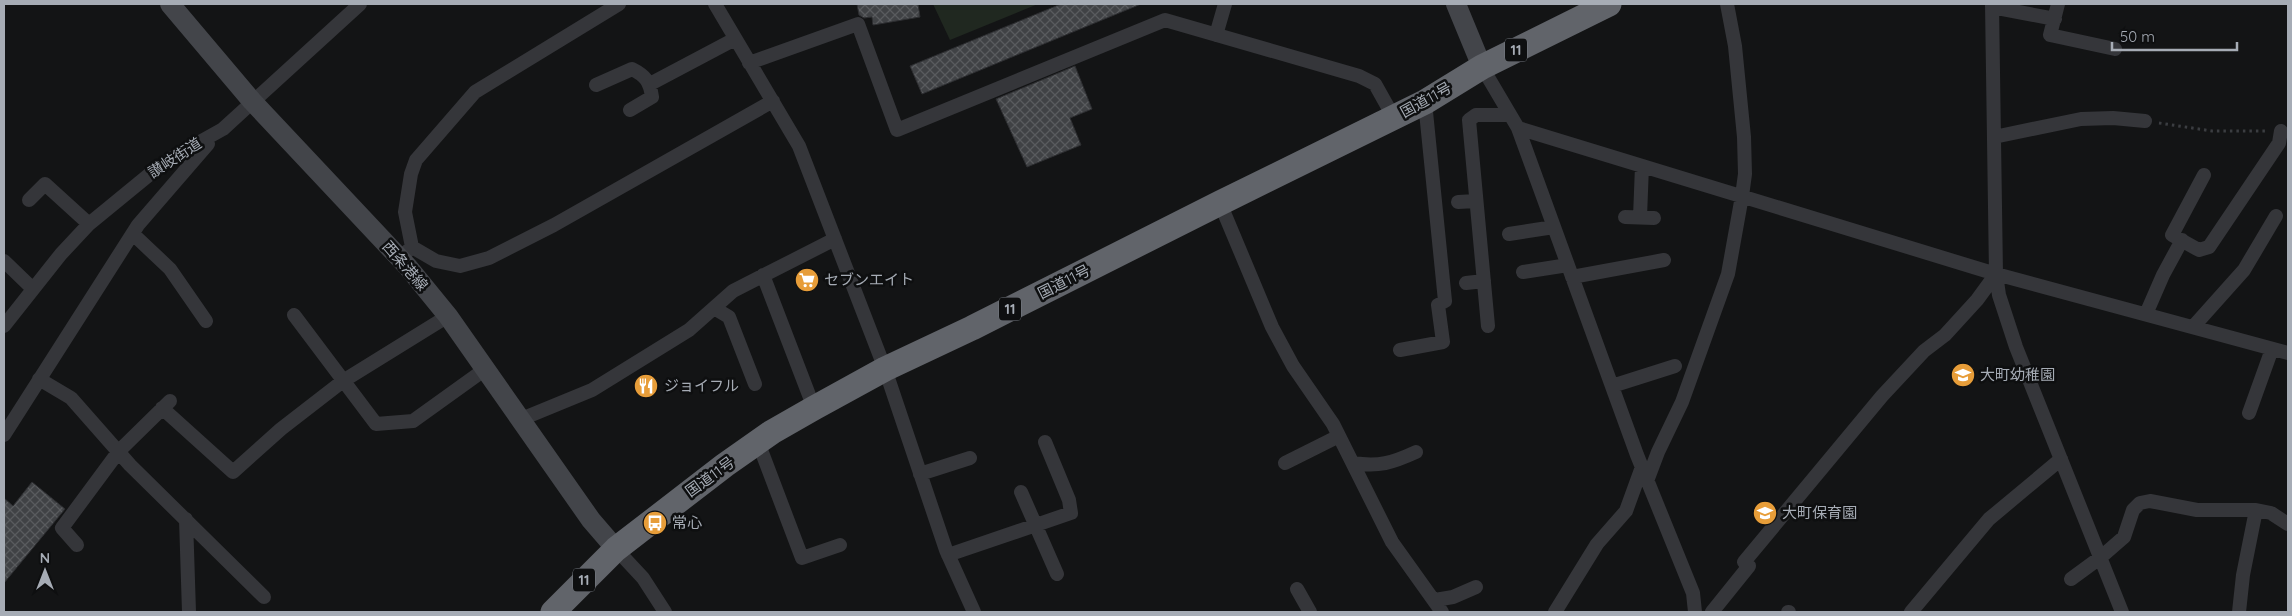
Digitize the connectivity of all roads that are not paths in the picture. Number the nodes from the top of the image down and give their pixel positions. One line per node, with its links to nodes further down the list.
1 (170, 4): 19 (main road, 西条港線)
2 (360, 4): 19 (street, 讃岐街道)
3 (620, 4): 45 (street)
4 (715, 4): 13 (street)
5 (1225, 4): 12 (street)
6 (1456, 4): 16 (main road)
7 (1609, 4): 16 (highway, 国道11号 / 11)
8 (1727, 4): 32 (street)
9 (2058, 4): 11 (street)
10 (1992, 6): 11 (street); 29 (street)
11 (2054, 18): 14 (street)
12 (1216, 35): 15 (street); 24 (street)
13 (735, 39): 15 (street); 17 (street)
14 (2115, 50)
15 (749, 63): 20 (street)
16 (1482, 67): 21 (highway, 国道11号 / 11); 23 (street)
17 (650, 84): 18 (street); 22 (street)
18 (596, 85)
19 (252, 101): 27 (street, 讃岐街道); 45 (main road, 西条港線)
20 (773, 101): 43 (street); 45 (street)
21 (1425, 102): 24 (highway, 国道11号 / 11); 64 (street)
22 (630, 110)
23 (1510, 115): 26 (street); 34 (street)
24 (1394, 118): 35 (highway, 国道11号 / 11)
25 (2145, 121): 29 (street)
26 (1518, 128): 30 (street); 40 (street)
27 (223, 129): 39 (street, 讃岐街道); 41 (street)
28 (2281, 131): 44 (street)
29 (1994, 136): 50 (street)
30 (1642, 166): 32 (street); 38 (street)
31 (2204, 175): 44 (street)
32 (1742, 196): 50 (street); 88 (street)
33 (29, 200): 39 (street)
34 (1476, 201): 36 (street); 52 (street)
35 (1220, 202): 67 (highway, 国道11号 / 11); 77 (street)
36 (1458, 202)
37 (2276, 216): 62 (street)
38 (1625, 217)
39 (90, 224): 54 (street, 讃岐街道)
40 (1554, 227): 42 (street); 48 (street)
41 (133, 234): 59 (street); 69 (street)
42 (1509, 234)
43 (835, 239): 51 (street); 67 (street)
44 (2182, 240): 56 (street)
45 (406, 253): 58 (main road, 西条港線)
46 (1664, 260): 48 (street)
47 (4, 261): 54 (street)
48 (1570, 271): 49 (street); 72 (street)
49 (1523, 272)
50 (1996, 274): 56 (street); 83 (street); 112 (street)
51 (763, 275): 55 (street); 73 (street)
52 (1484, 281): 53 (street); 61 (street)
53 (1466, 283)
54 (33, 289): 60 (street, 讃岐街道)
55 (714, 308): 71 (street); 75 (street)
56 (2146, 314): 62 (street)
57 (294, 315): 70 (street)
58 (448, 316): 68 (main road, 西条港線); 70 (street)
59 (206, 321)
60 (4, 326)
61 (1488, 326)
62 (2193, 327): 63 (street)
63 (2272, 349): 65 (street); 74 (street)
64 (1400, 350)
65 (2288, 353)
66 (1675, 366): 72 (street)
67 (885, 369): 73 (highway, 国道11号 / 11); 87 (street)
68 (484, 370): 70 (street); 75 (main road, 西条港線)
69 (40, 379): 76 (street); 80 (street)
70 (343, 381): 80 (street)
71 (755, 384)
72 (1612, 386): 86 (street)
73 (814, 408): 78 (highway, 国道11号 / 11)
74 (2250, 413)
75 (519, 420): 96 (main road, 西条港線)
76 (4, 435)
77 (1339, 436): 84 (street); 85 (street)
78 (758, 442): 95 (street); 96 (highway, 国道11号 / 11)
79 (1045, 442): 93 (street)
80 (118, 451): 91 (street); 94 (street)
81 (1416, 452): 85 (street)
82 (970, 458): 87 (street)
83 (2061, 459): 98 (street); 113 (street)
84 (1285, 463)
85 (1353, 463): 104 (street)
86 (1642, 467): 88 (street); 110 (street)
87 (920, 474): 97 (street)
88 (1648, 480): 111 (street)
89 (1022, 492): 93 (street)
90 (2256, 510): 92 (street); 98 (street); 115 (street)
91 (186, 520): 103 (street); 105 (street)
92 (2288, 524)
93 (1035, 525): 97 (street); 99 (street)
94 (77, 545)
95 (840, 546)
96 (616, 548): 106 (highway, 国道11号 / 11); 107 (street)
97 (948, 555): 108 (street)
98 (2101, 557): 100 (street); 114 (street)
99 (1057, 574)
100 (2071, 580)
101 (1476, 587): 104 (street)
102 (1296, 589): 109 (street)
103 (264, 597)
104 (1440, 609)
105 (189, 612)
106 (553, 612)
107 (665, 612)
108 (974, 612)
109 (1310, 612)
110 (1555, 612)
111 (1695, 612)
112 (1712, 612)
113 (1911, 612)
114 (2122, 612)
115 (2239, 612)

